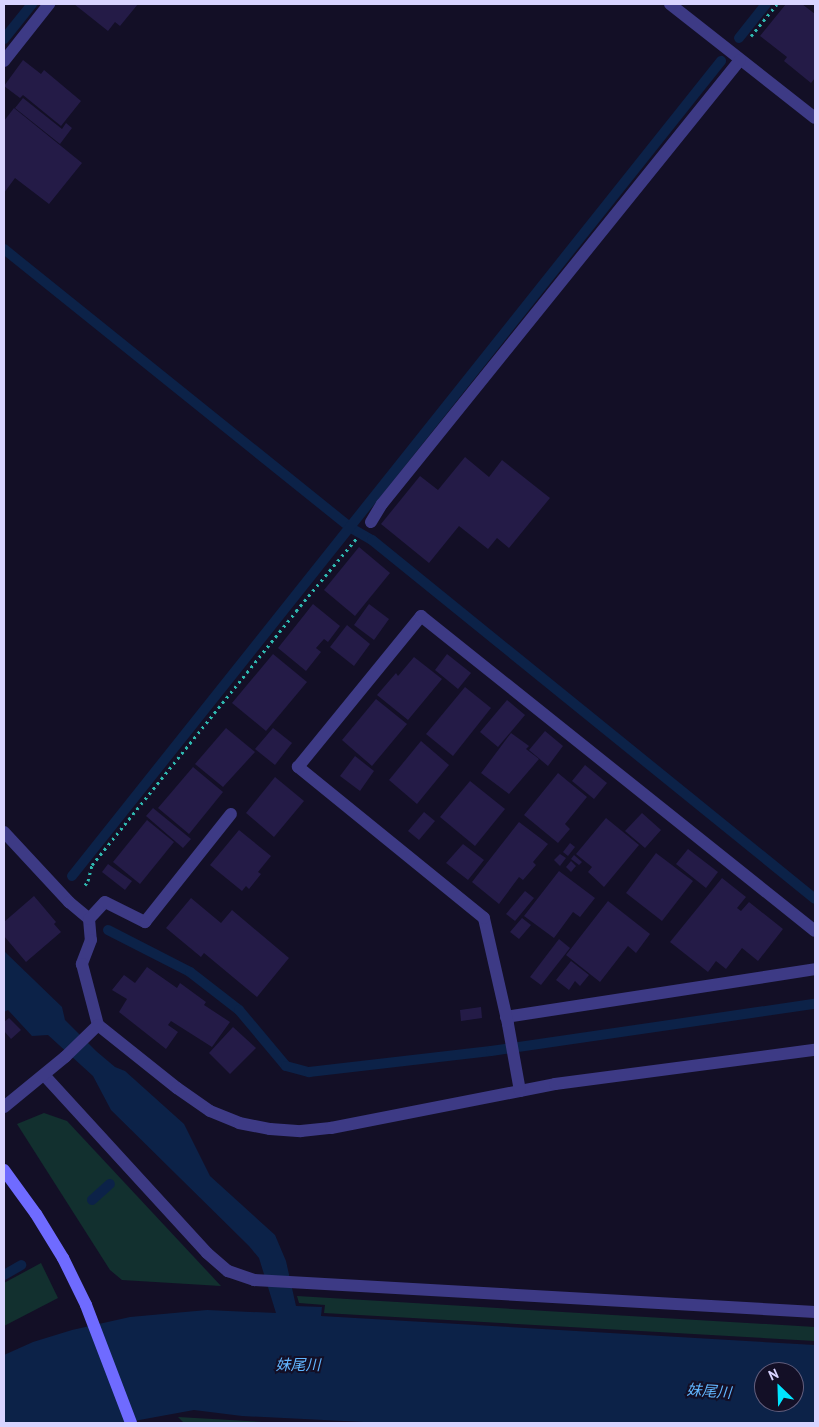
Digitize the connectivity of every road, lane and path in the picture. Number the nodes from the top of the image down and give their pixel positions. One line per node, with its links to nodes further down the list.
1 (49, 4): 5 (street)
2 (670, 4): 4 (street)
3 (777, 4): 4 (path)
4 (738, 58): 6 (street); 7 (street)
5 (4, 61)
6 (815, 118)
7 (371, 522)
8 (354, 542): 11 (path)
9 (231, 814): 12 (street)
10 (4, 832): 11 (street)
11 (69, 902): 12 (street)
12 (89, 919): 16 (street)
13 (815, 931): 15 (street)
14 (815, 968): 15 (street)
15 (507, 1021): 19 (street)
16 (98, 1025): 18 (street); 19 (street)
17 (815, 1050): 19 (street)
18 (44, 1075): 20 (street); 22 (street)
19 (520, 1091)
20 (4, 1107)
21 (4, 1170): 23 (street)
22 (815, 1312)
23 (131, 1423)

